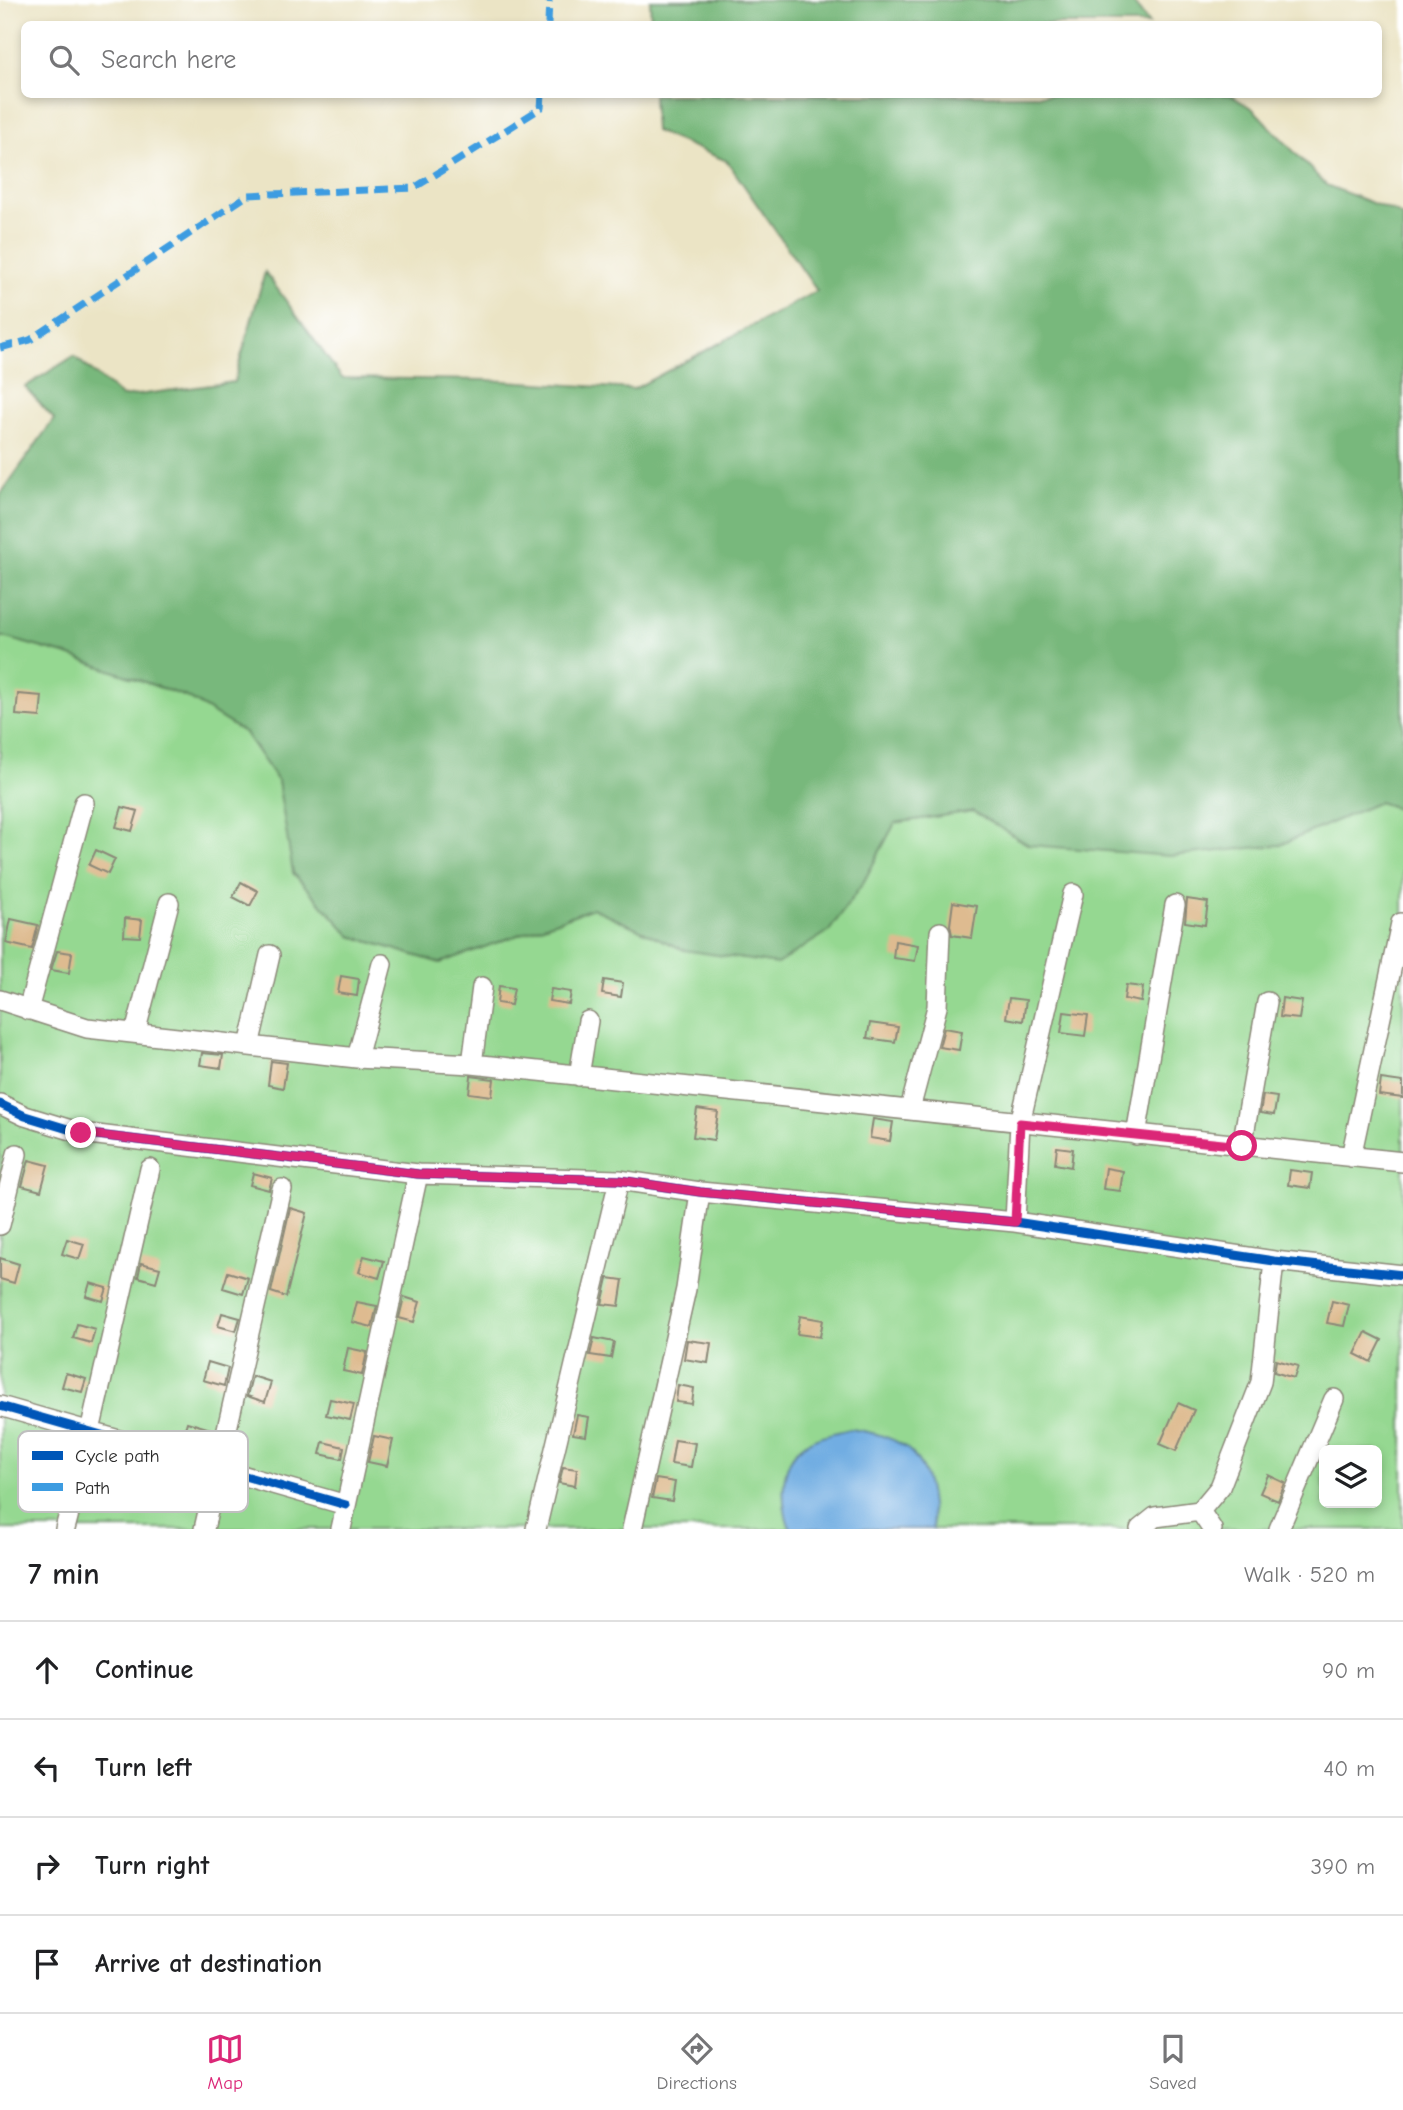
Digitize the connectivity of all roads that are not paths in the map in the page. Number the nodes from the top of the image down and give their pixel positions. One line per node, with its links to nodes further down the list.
1 (83, 803): 12 (street)
2 (1073, 894): 21 (street)
3 (169, 903): 14 (street)
4 (1175, 905): 22 (street)
5 (1401, 923): 25 (street)
6 (940, 932): 20 (street)
7 (270, 955): 15 (street)
8 (382, 964): 16 (street)
9 (482, 987): 17 (street)
10 (0, 1000): 12 (street)
11 (1267, 1002): 23 (street)
12 (28, 1010): 14 (street)
13 (588, 1021): 18 (street)
14 (135, 1033): 15 (street)
15 (248, 1046): 16 (street)
16 (357, 1058): 17 (street)
17 (472, 1064): 18 (street)
18 (579, 1076): 20 (street)
19 (0, 1104): 28 (street)
20 (910, 1109): 21 (street)
21 (1020, 1123): 22 (street); 32 (street)
22 (1136, 1135): 23 (street)
23 (1242, 1146): 25 (street)
24 (17, 1154): 33 (street)
25 (1351, 1157): 26 (street)
26 (1403, 1162)
27 (150, 1169): 38 (street)
28 (418, 1174): 29 (street); 41 (street)
29 (619, 1180): 31 (street); 48 (street)
30 (282, 1189): 39 (street)
31 (700, 1192): 32 (street); 49 (street)
32 (1015, 1222): 34 (street)
33 (0, 1225)
34 (1274, 1261): 35 (street); 42 (street)
35 (1403, 1275)
36 (1334, 1399): 52 (street)
37 (0, 1406): 38 (street)
38 (90, 1431)
39 (228, 1431)
40 (248, 1475): 41 (street)
41 (346, 1505): 47 (street)
42 (1200, 1510): 50 (street); 51 (street)
43 (69, 1512): 45 (street)
44 (208, 1512): 46 (street)
45 (65, 1529)
46 (204, 1529)
47 (341, 1529)
48 (536, 1529)
49 (632, 1529)
50 (1140, 1529)
51 (1212, 1529)
52 (1279, 1529)

